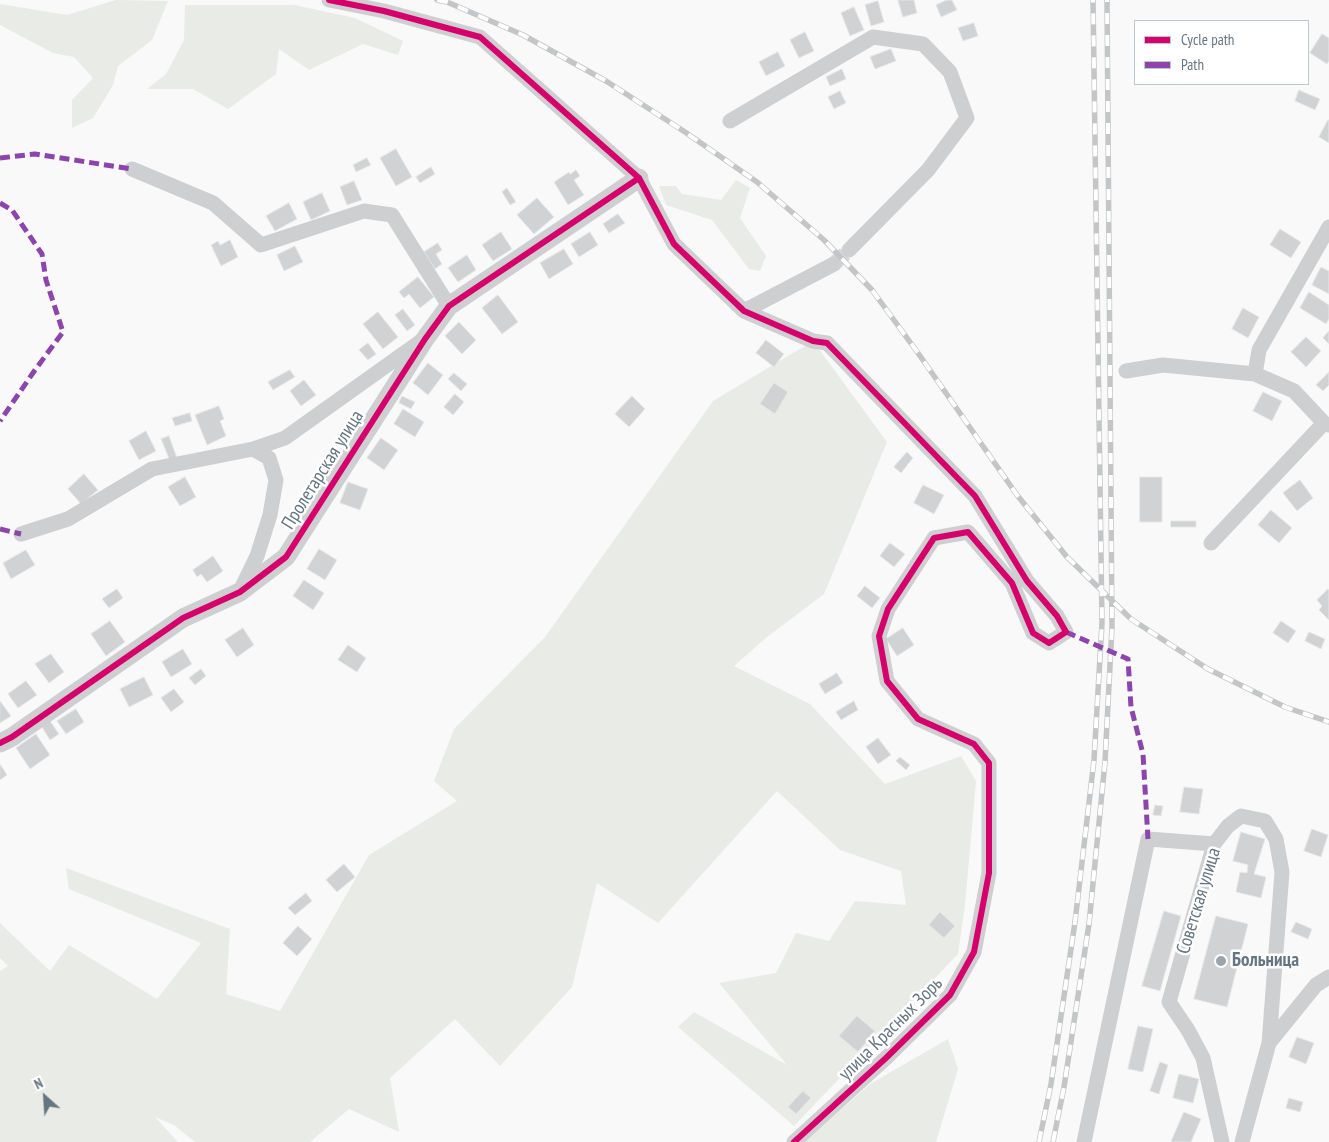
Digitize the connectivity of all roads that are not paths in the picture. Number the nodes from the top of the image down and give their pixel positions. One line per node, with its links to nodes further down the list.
1 (328, 0): 4 (street)
2 (730, 121): 6 (street)
3 (132, 169): 8 (street)
4 (639, 178): 8 (street, Пролетарская улица); 9 (street)
5 (1329, 227): 12 (street)
6 (849, 250)
7 (834, 264): 9 (street)
8 (449, 306): 10 (street, Пролетарская улица)
9 (744, 311): 22 (street, улица Красных Зорь)
10 (425, 339): 14 (street, Пролетарская улица); 17 (street, Пролетарская улица)
11 (1126, 371): 12 (street)
12 (1255, 374): 13 (street)
13 (1327, 424): 16 (street)
14 (254, 449): 15 (street); 17 (street, Пролетарская улица)
15 (21, 534)
16 (1211, 543)
17 (240, 592): 18 (street, Пролетарская улица)
18 (0, 743)
19 (1214, 844): 21 (street, Советская улица); 23 (street); 24 (street, Советская улица)
20 (1329, 977): 21 (street)
21 (1269, 1043): 25 (street)
22 (794, 1142)
23 (1084, 1142)
24 (1222, 1142)
25 (1242, 1142)

